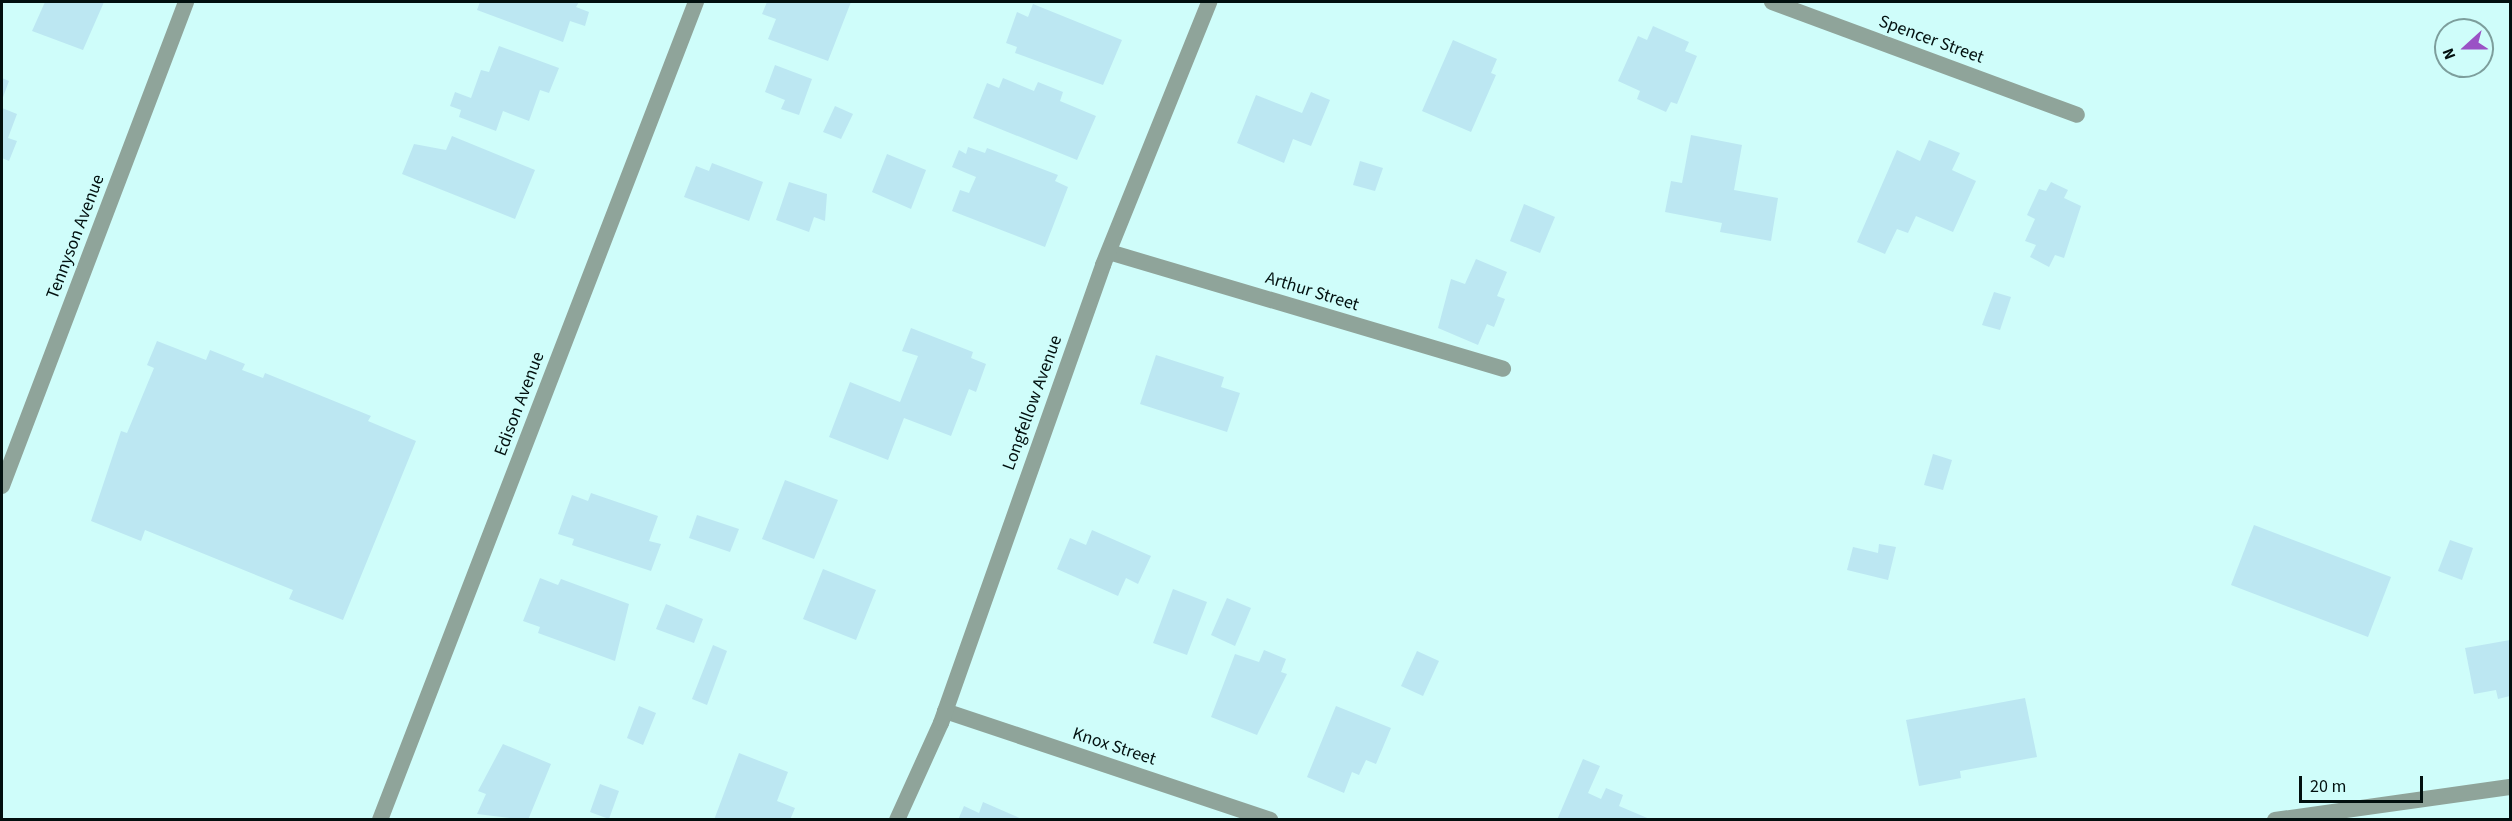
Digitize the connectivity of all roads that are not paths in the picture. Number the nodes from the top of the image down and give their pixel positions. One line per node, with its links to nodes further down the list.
1 (186, 2): 8 (street, Tennyson Avenue)
2 (696, 2): 11 (street, Edison Avenue)
3 (1209, 2): 6 (street, Longfellow Avenue)
4 (1772, 2): 5 (street, Spencer Street)
5 (2077, 115)
6 (1109, 252): 7 (street, Arthur Street); 9 (street, Longfellow Avenue)
7 (1503, 369)
8 (2, 486)
9 (945, 711): 12 (street, Longfellow Avenue); 13 (street, Knox Street)
10 (2511, 787): 14 (street)
11 (380, 819)
12 (897, 819)
13 (1270, 819)
14 (2275, 819)

